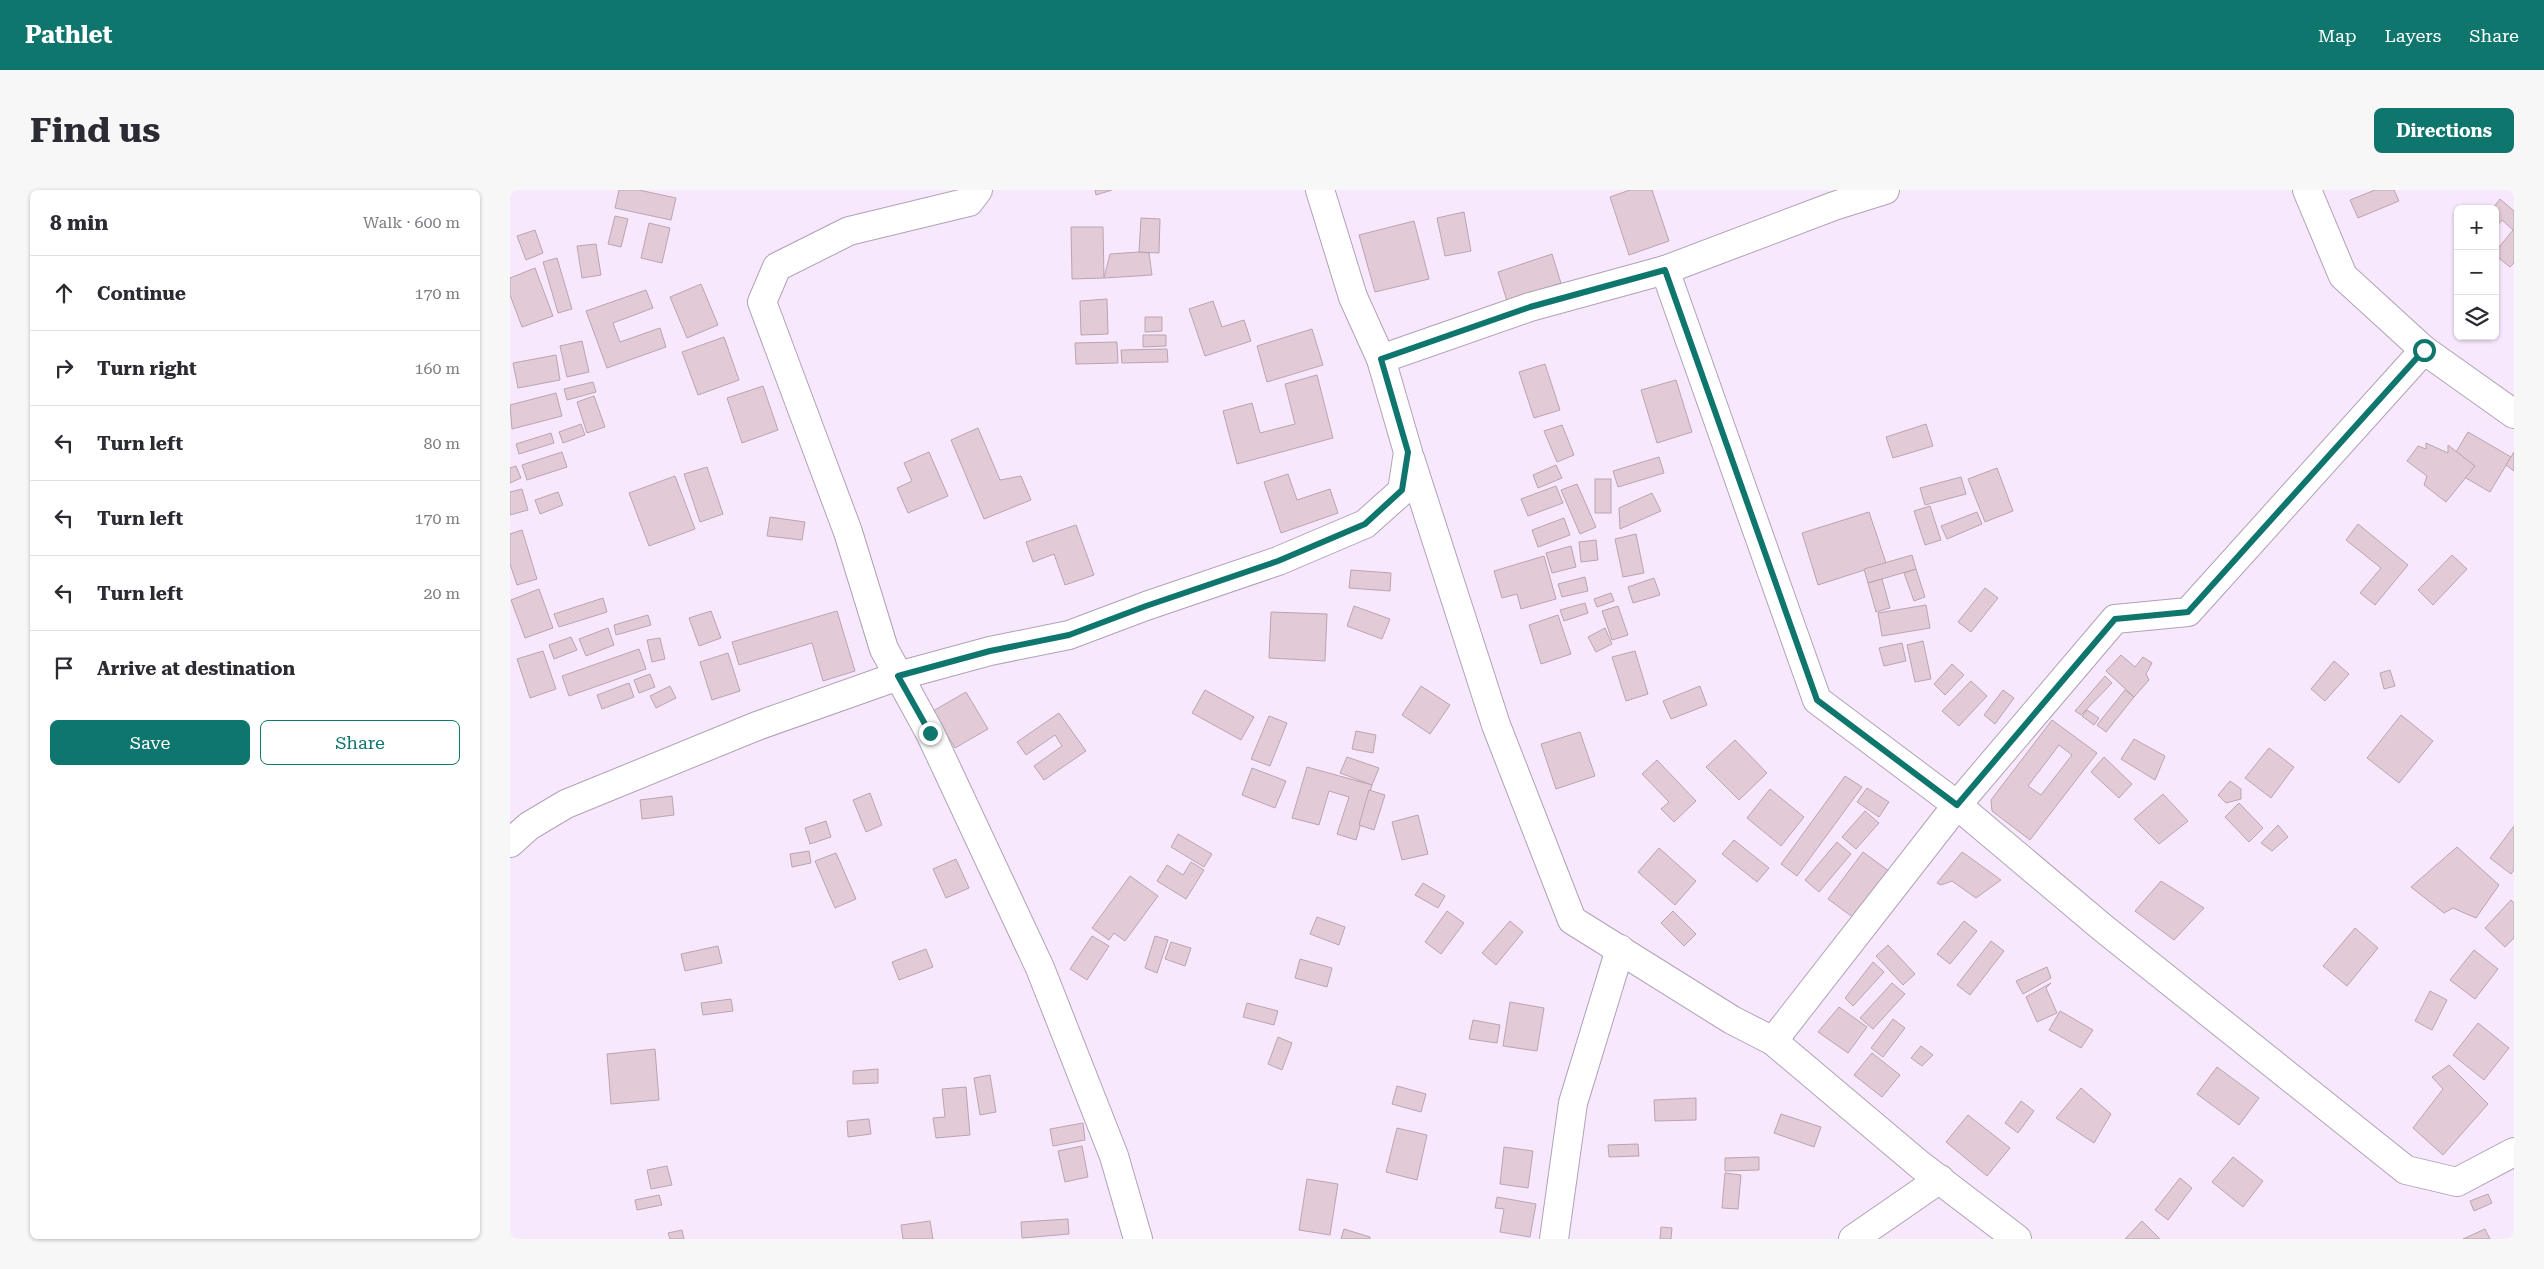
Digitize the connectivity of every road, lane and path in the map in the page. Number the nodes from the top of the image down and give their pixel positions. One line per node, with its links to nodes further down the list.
1 (978, 190): 10 (street)
2 (1320, 190): 7 (street)
3 (1886, 190): 5 (street)
4 (2307, 190): 6 (street)
5 (1665, 270): 7 (street); 11 (street)
6 (2424, 350): 8 (street); 11 (street)
7 (1381, 359): 9 (street)
8 (2514, 414)
9 (1408, 452): 10 (street); 13 (street)
10 (898, 676): 12 (street); 17 (street)
11 (1957, 805): 14 (street); 15 (street)
12 (510, 843)
13 (1620, 949): 14 (street); 18 (street)
14 (1773, 1041): 16 (street)
15 (2514, 1152)
16 (1940, 1179): 19 (street); 20 (street)
17 (1138, 1239)
18 (1554, 1239)
19 (1853, 1239)
20 (2017, 1239)

